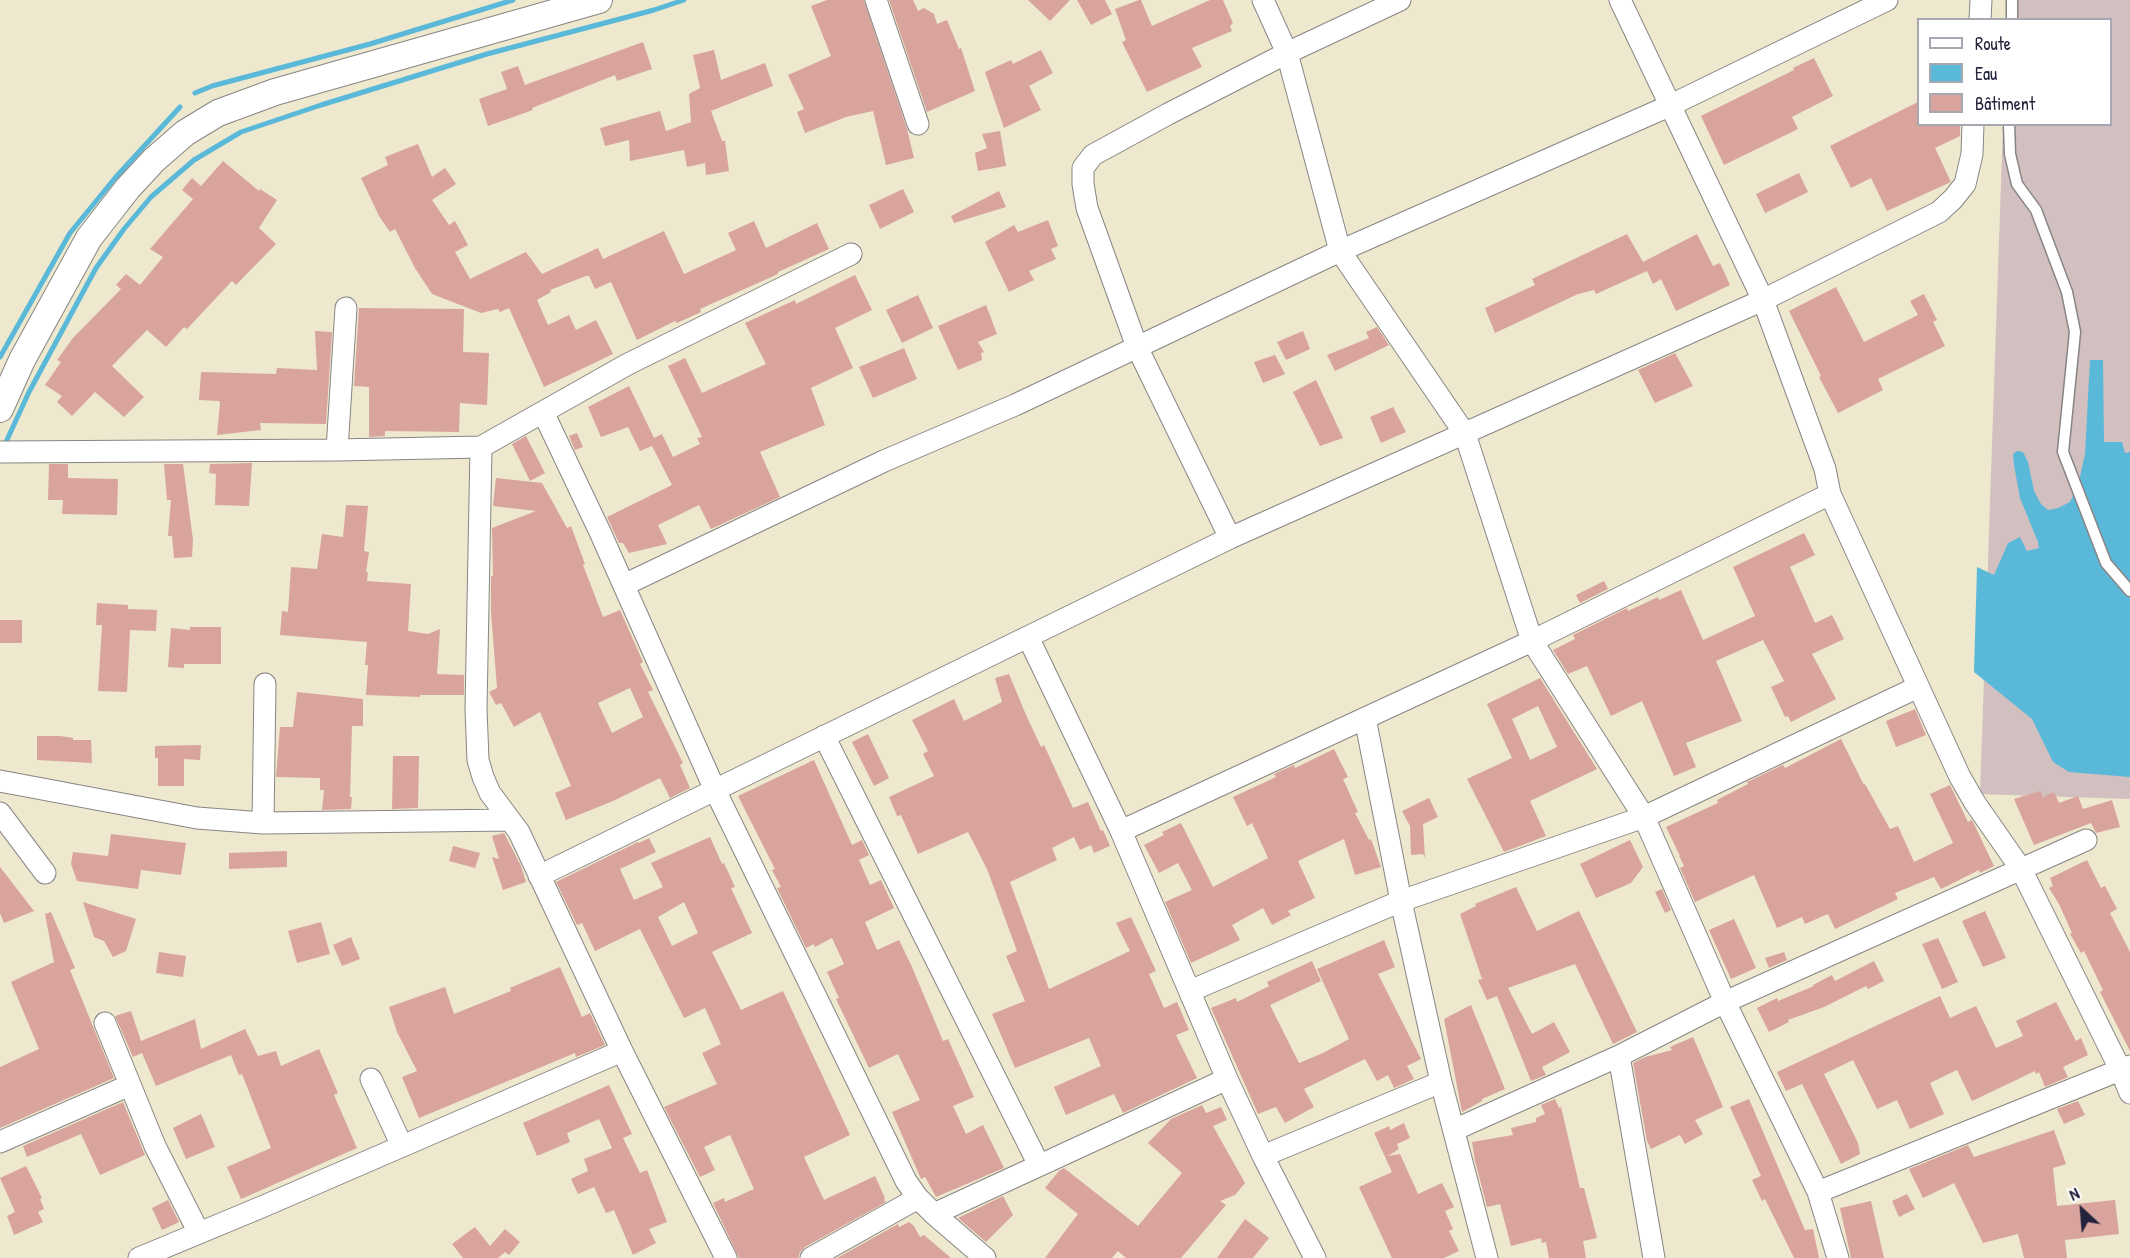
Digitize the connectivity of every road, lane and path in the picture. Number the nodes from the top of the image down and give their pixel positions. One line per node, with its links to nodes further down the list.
1 (599, 0): 21 (street)
2 (876, 0): 13 (street)
3 (1400, 0): 11 (street)
4 (1620, 0): 12 (street)
5 (1887, 0): 12 (street)
6 (1981, 0): 9 (street)
7 (2012, 0): 10 (lane)
8 (1262, 1): 11 (street)
9 (1980, 18)
10 (2012, 18)
11 (1287, 53): 16 (street); 20 (street)
12 (1669, 106): 16 (street); 18 (street)
13 (918, 124)
14 (1973, 126): 18 (street)
15 (2009, 126): 30 (lane)
16 (1340, 251): 20 (street); 23 (street)
17 (851, 254): 22 (street)
18 (1763, 300): 23 (street); 27 (street)
19 (346, 308): 25 (street)
20 (1137, 347): 28 (street); 29 (street)
21 (0, 409)
22 (543, 412): 24 (street); 29 (street)
23 (1465, 434): 28 (street); 32 (street)
24 (481, 447): 25 (street); 41 (street)
25 (337, 450): 26 (street)
26 (0, 452)
27 (1830, 494): 32 (street); 34 (street)
28 (1230, 538): 31 (street)
29 (624, 585): 38 (street)
30 (2130, 591)
31 (1028, 637): 36 (street); 43 (street)
32 (1532, 641): 35 (street); 40 (street)
33 (265, 684): 42 (street)
34 (1918, 687): 40 (street); 45 (street)
35 (1365, 718): 43 (street); 48 (street)
36 (824, 736): 38 (street); 64 (street)
37 (0, 781): 42 (street)
38 (715, 790): 47 (street); 66 (street)
39 (0, 813): 46 (street)
40 (1644, 817): 48 (street); 50 (street)
41 (510, 820): 42 (street); 47 (street)
42 (263, 823)
43 (1121, 831): 49 (street)
44 (2086, 840): 45 (street)
45 (2021, 869): 50 (street); 54 (street)
46 (45, 873)
47 (539, 876): 52 (street)
48 (1401, 902): 49 (street); 57 (street)
49 (1190, 991): 55 (street)
50 (1725, 1002): 53 (street); 65 (street)
51 (105, 1023): 58 (street)
52 (622, 1051): 62 (street); 70 (street)
53 (1619, 1056): 60 (street); 75 (street)
54 (2126, 1069): 59 (street); 65 (street)
55 (1227, 1078): 63 (street); 64 (street)
56 (371, 1079): 62 (street)
57 (1441, 1082): 60 (street); 63 (street)
58 (130, 1085): 61 (street); 68 (street)
59 (2130, 1093)
60 (1454, 1130): 74 (street)
61 (0, 1142)
62 (402, 1146): 68 (street)
63 (1263, 1156): 73 (street)
64 (1040, 1165): 67 (street)
65 (1818, 1192): 76 (street)
66 (918, 1198): 67 (street); 71 (street)
67 (934, 1214): 72 (street)
68 (199, 1233): 69 (street)
69 (139, 1258)
70 (726, 1258)
71 (811, 1258)
72 (985, 1258)
73 (1315, 1258)
74 (1487, 1258)
75 (1653, 1258)
76 (1838, 1258)

